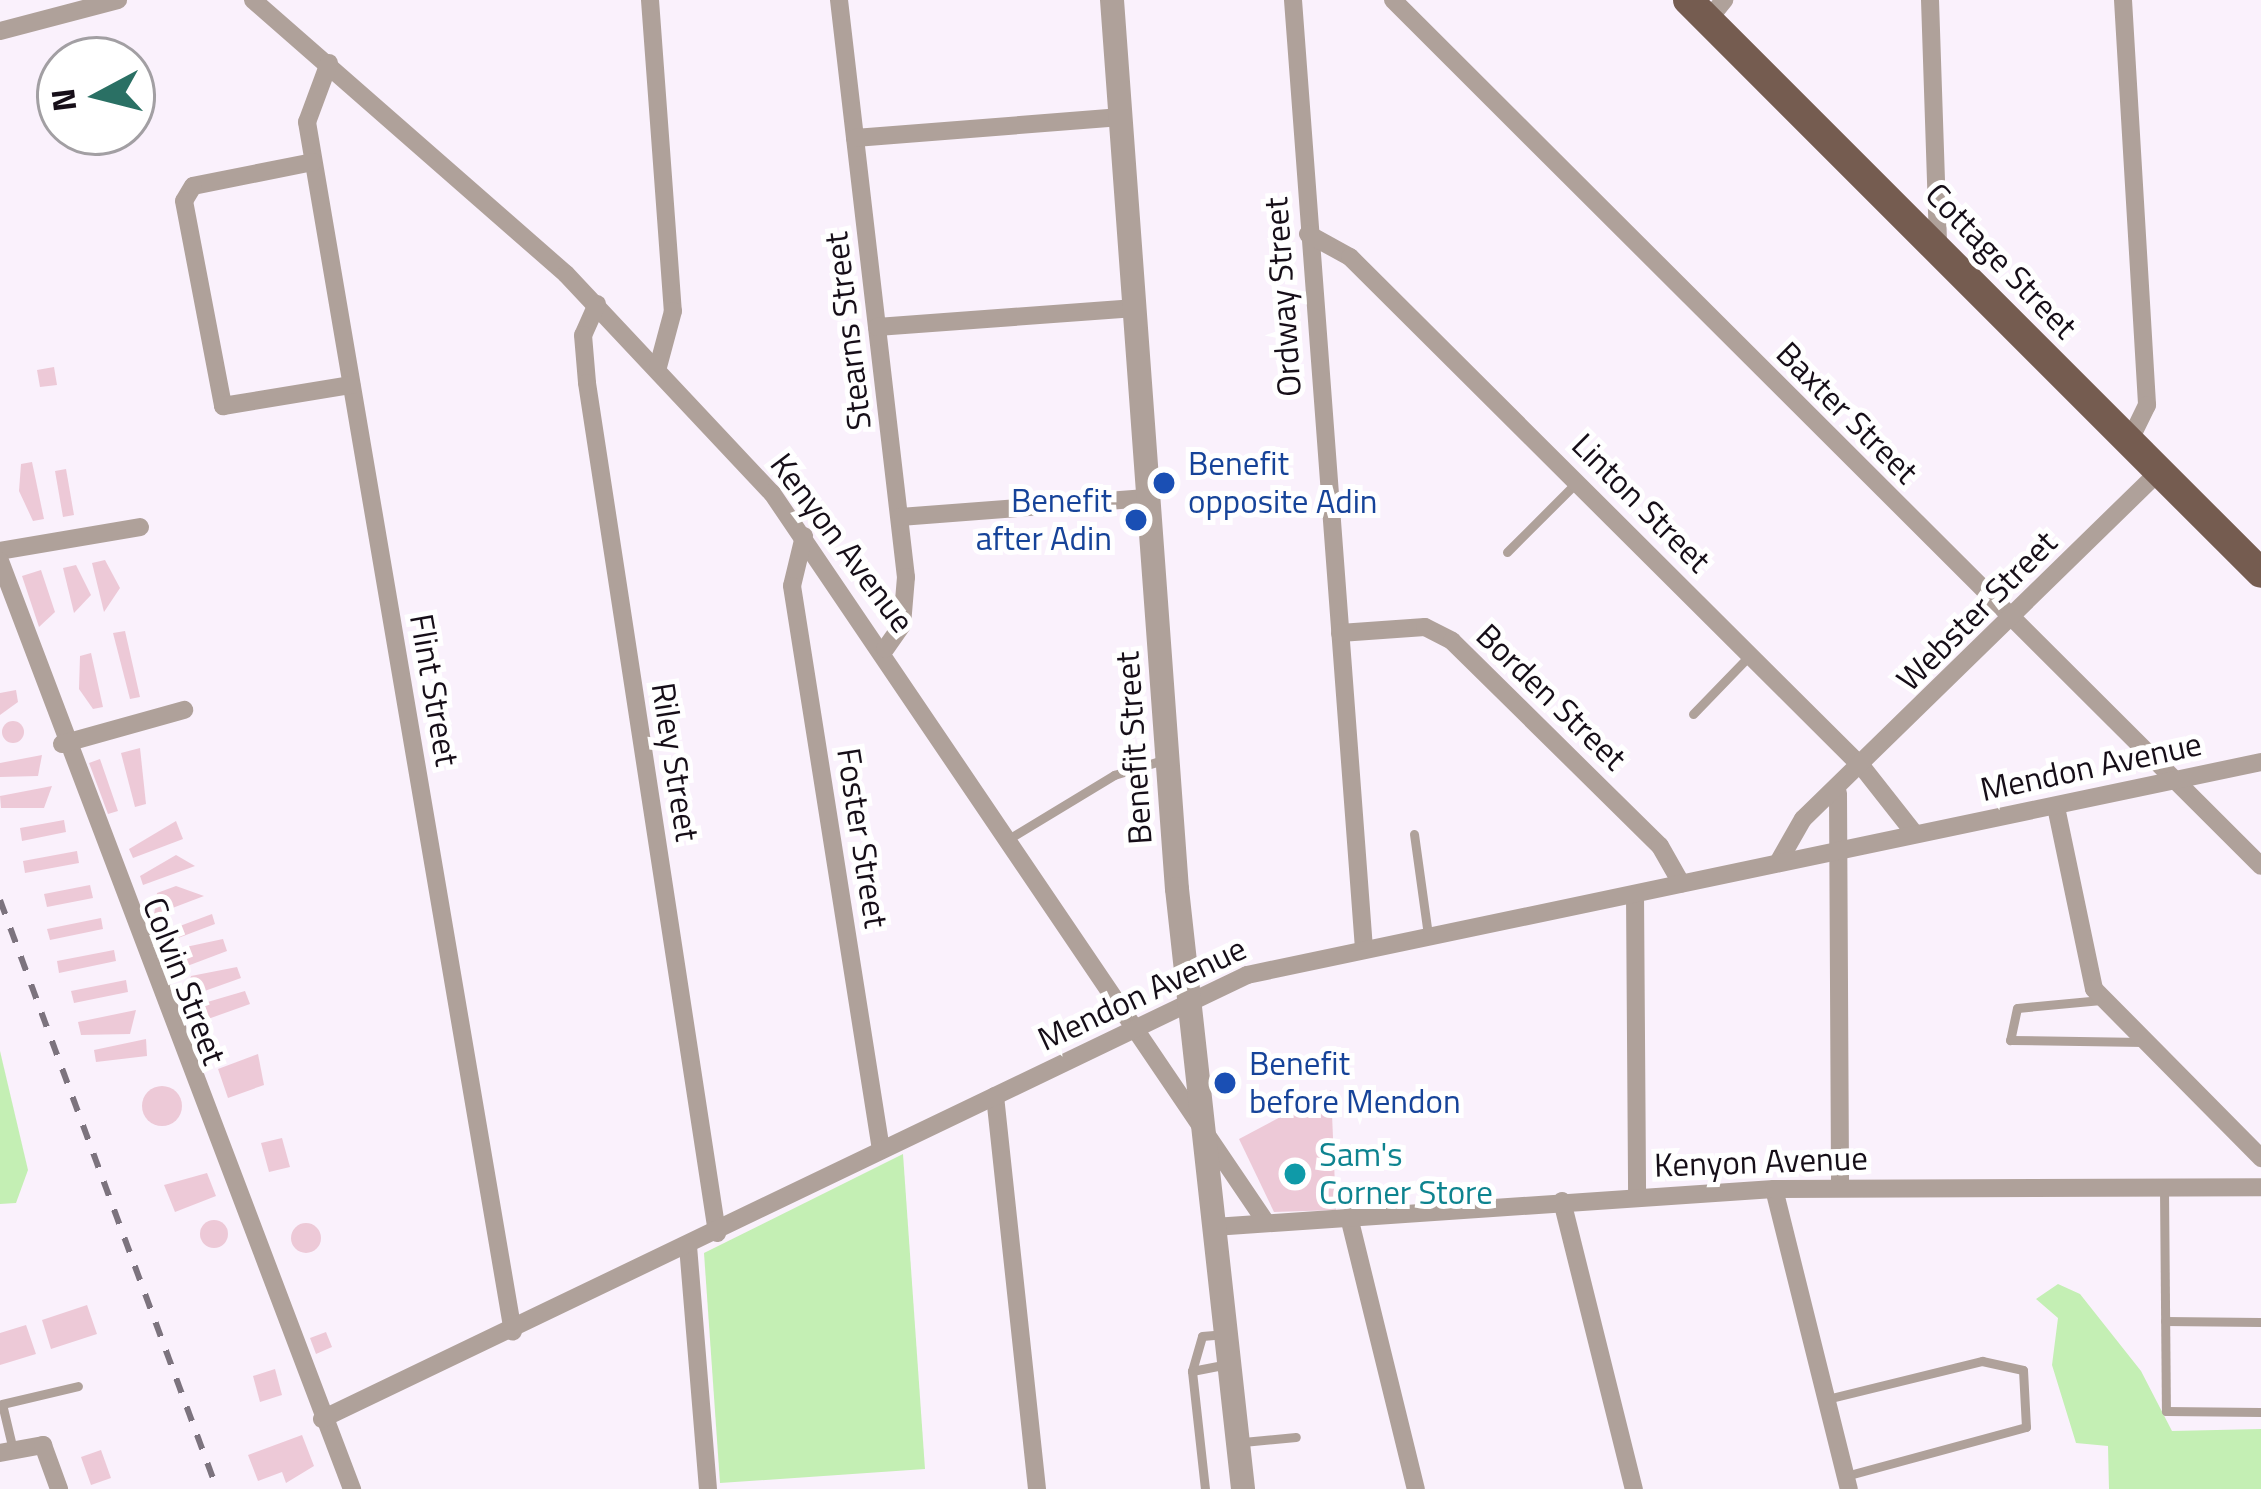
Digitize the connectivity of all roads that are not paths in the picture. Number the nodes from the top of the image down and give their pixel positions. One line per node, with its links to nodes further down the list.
1 (118, 0): 11 (street)
2 (253, 0): 12 (street, Kenyon Avenue)
3 (650, 0): 21 (street)
4 (839, 0): 14 (street, Stearns Street)
5 (1112, 0): 13 (street, Benefit Street)
6 (1293, 0): 16 (street, Ordway Street)
7 (1393, 0): 34 (street, Baxter Street)
8 (1930, 0): 17 (street)
9 (2123, 0): 23 (street)
10 (1706, 7): 17 (main road, Cottage Street)
11 (0, 32)
12 (329, 63): 15 (street, Flint Street); 18 (street, Kenyon Avenue)
13 (1120, 117): 14 (street); 19 (street, Benefit Street)
14 (855, 138): 20 (street, Stearns Street)
15 (313, 162): 22 (street, Flint Street); 22 (street)
16 (1308, 234): 25 (street, Linton Street); 35 (street, Ordway Street)
17 (1938, 245): 23 (main road, Cottage Street)
18 (597, 304): 21 (street, Kenyon Avenue); 74 (street, Riley Street)
19 (1135, 308): 20 (street); 26 (street, Benefit Street)
20 (877, 327): 27 (street, Stearns Street)
21 (658, 368): 29 (street, Kenyon Avenue)
22 (351, 385): 78 (street, Flint Street)
23 (2128, 444): 24 (main road, Cottage Street)
24 (2158, 472): 33 (main road, Cottage Street); 34 (street, Webster Street)
25 (1577, 482): 31 (lane); 37 (street, Linton Street)
26 (1149, 498): 27 (street); 41 (street, Benefit Street)
27 (900, 518): 36 (street, Stearns Street)
28 (140, 527): 30 (street)
29 (804, 536): 36 (street, Kenyon Avenue); 63 (street, Foster Street)
30 (0, 550)
31 (1507, 552)
32 (0, 560): 40 (street, Colvin Street)
33 (2261, 573)
34 (2012, 619): 43 (street, Webster Street); 44 (street, Baxter Street)
35 (1340, 632): 53 (street, Borden Street); 56 (street, Ordway Street)
36 (885, 649): 49 (street, Kenyon Avenue)
37 (1750, 655): 39 (lane); 43 (street, Linton Street)
38 (184, 710): 40 (street)
39 (1693, 713)
40 (62, 744): 85 (street, Colvin Street)
41 (1168, 757): 49 (lane); 58 (street, Benefit Street)
42 (2261, 762): 44 (street, Mendon Avenue)
43 (1863, 768): 45 (street, Webster Street); 48 (street, Linton Street)
44 (2175, 781): 46 (street, Mendon Avenue); 52 (street, Baxter Street)
45 (1838, 793): 50 (street); 51 (street, Webster Street)
46 (2056, 807): 48 (street, Mendon Avenue); 57 (street)
47 (1414, 834): 55 (lane)
48 (1915, 834): 50 (street, Mendon Avenue)
49 (1010, 838): 59 (street, Kenyon Avenue)
50 (1838, 849): 51 (street, Mendon Avenue); 65 (street)
51 (1779, 861): 53 (street, Mendon Avenue)
52 (2261, 866)
53 (1682, 883): 54 (street, Mendon Avenue)
54 (1635, 894): 55 (street, Mendon Avenue); 69 (street)
55 (1428, 935): 56 (street, Mendon Avenue)
56 (1364, 948): 58 (street, Mendon Avenue)
57 (2101, 1000): 60 (street); 60 (lane)
58 (1189, 1002): 59 (street, Mendon Avenue); 62 (street, Benefit Street)
59 (1138, 1027): 61 (street, Mendon Avenue); 62 (street, Kenyon Avenue)
60 (2144, 1042): 64 (street)
61 (995, 1096): 63 (street, Mendon Avenue); 93 (street)
62 (1203, 1124): 72 (street, Kenyon Avenue); 73 (street, Benefit Street)
63 (881, 1150): 74 (street, Mendon Avenue)
64 (2261, 1158)
65 (1840, 1186): 67 (street, Kenyon Avenue); 68 (street, Kenyon Avenue)
66 (2261, 1187): 68 (street, Kenyon Avenue)
67 (1774, 1189): 69 (street, Kenyon Avenue); 83 (street)
68 (2164, 1190): 76 (lane)
69 (1637, 1197): 70 (street, Kenyon Avenue)
70 (1562, 1201): 71 (street, Kenyon Avenue); 97 (street)
71 (1349, 1216): 72 (street, Kenyon Avenue); 96 (street)
72 (1265, 1221): 73 (street, Kenyon Avenue)
73 (1214, 1227): 79 (street, Benefit Street)
74 (716, 1233): 75 (street, Mendon Avenue)
75 (688, 1246): 78 (street, Mendon Avenue); 92 (street)
76 (2165, 1321): 77 (lane); 84 (lane)
77 (2261, 1322)
78 (513, 1332): 85 (street, Mendon Avenue)
79 (1226, 1334): 80 (street, Benefit Street); 81 (lane)
80 (1229, 1364): 81 (lane); 87 (street, Benefit Street)
81 (1192, 1371): 94 (lane)
82 (78, 1386): 88 (lane)
83 (1827, 1399): 89 (street); 89 (lane)
84 (2261, 1412)
85 (322, 1419): 91 (street, Colvin Street)
86 (1296, 1437): 87 (lane)
87 (1238, 1443): 95 (street, Benefit Street)
88 (7, 1452): 90 (street)
89 (1847, 1483)
90 (59, 1489)
91 (352, 1489)
92 (708, 1489)
93 (1037, 1489)
94 (1205, 1489)
95 (1243, 1489)
96 (1416, 1489)
97 (1634, 1489)

